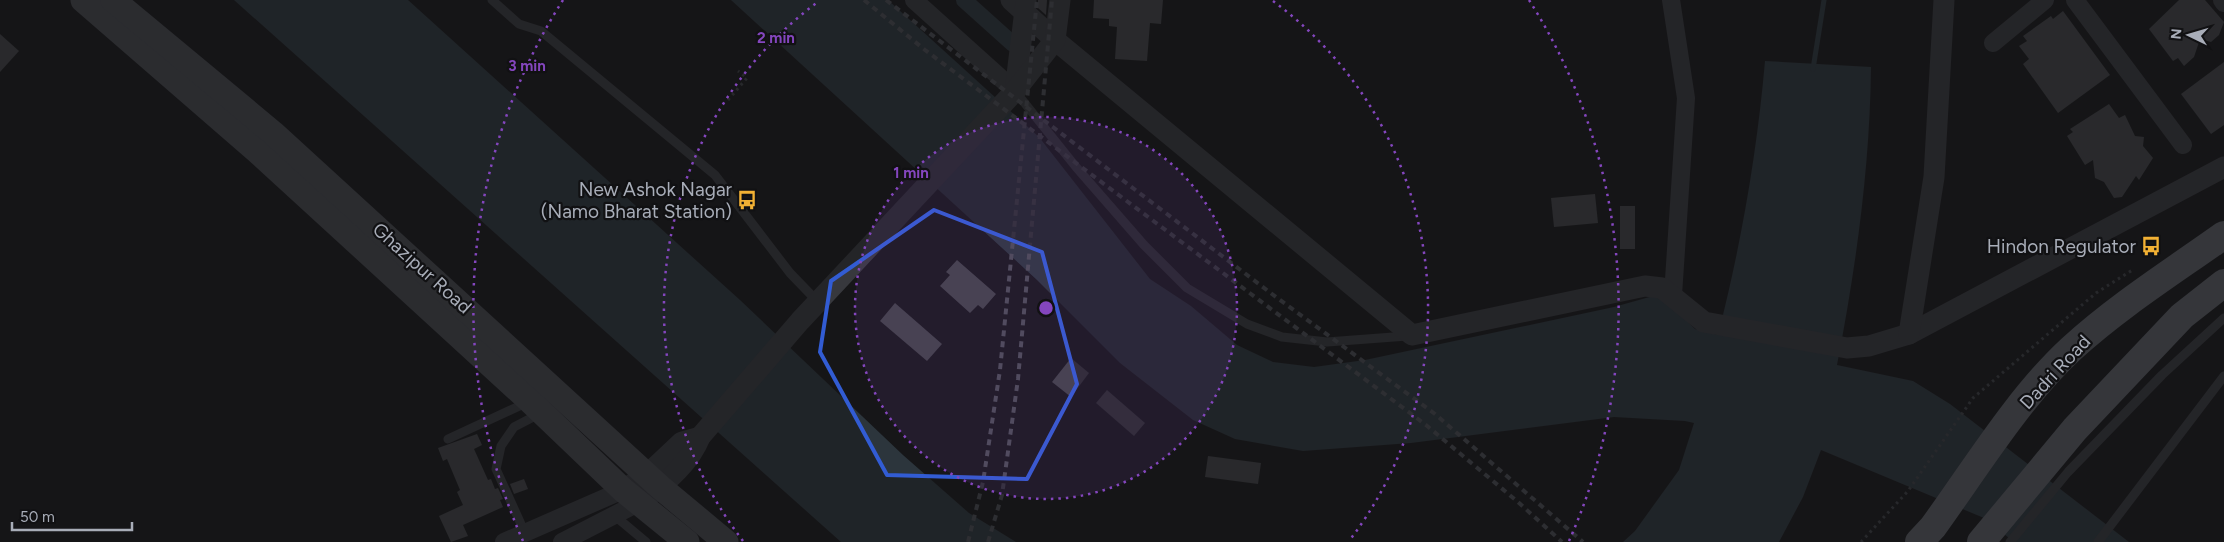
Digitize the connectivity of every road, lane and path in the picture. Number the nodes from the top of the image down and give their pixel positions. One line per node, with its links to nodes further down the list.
1 (83, 0): 27 (main road, Ghazipur Road)
2 (113, 0): 29 (main road, Ghazipur Road)
3 (492, 0): 21 (lane)
4 (914, 0): 14 (street)
5 (1060, 0): 11 (street)
6 (1671, 0): 20 (street)
7 (1944, 0): 23 (street)
8 (2044, 0): 12 (street)
9 (2075, 0): 16 (street)
10 (1020, 4): 11 (street); 14 (street)
11 (1055, 40): 14 (street); 24 (street)
12 (1993, 43)
13 (738, 71): 15 (path)
14 (1010, 96): 21 (street); 24 (lane)
15 (728, 100)
16 (2183, 145)
17 (2224, 167): 23 (street)
18 (2224, 235): 33 (highway, Dadri Road)
19 (2224, 283): 40 (highway)
20 (1673, 295): 23 (street); 24 (street)
21 (818, 302): 29 (street)
22 (2224, 318): 41 (lane)
23 (1909, 334)
24 (1412, 335)
25 (2224, 376): 42 (lane)
26 (1974, 398): 39 (path)
27 (536, 407): 28 (lane); 30 (main road, Ghazipur Road); 32 (lane)
28 (448, 439)
29 (659, 476): 30 (street); 38 (main road, Ghazipur Road)
30 (631, 496): 31 (street); 32 (street); 37 (main road, Ghazipur Road)
31 (615, 516): 35 (street); 36 (lane)
32 (525, 533): 34 (street)
33 (1926, 535)
34 (504, 542)
35 (562, 542)
36 (646, 542)
37 (686, 542)
38 (726, 542)
39 (1860, 542)
40 (1981, 542)
41 (2010, 542)
42 (2098, 542)

